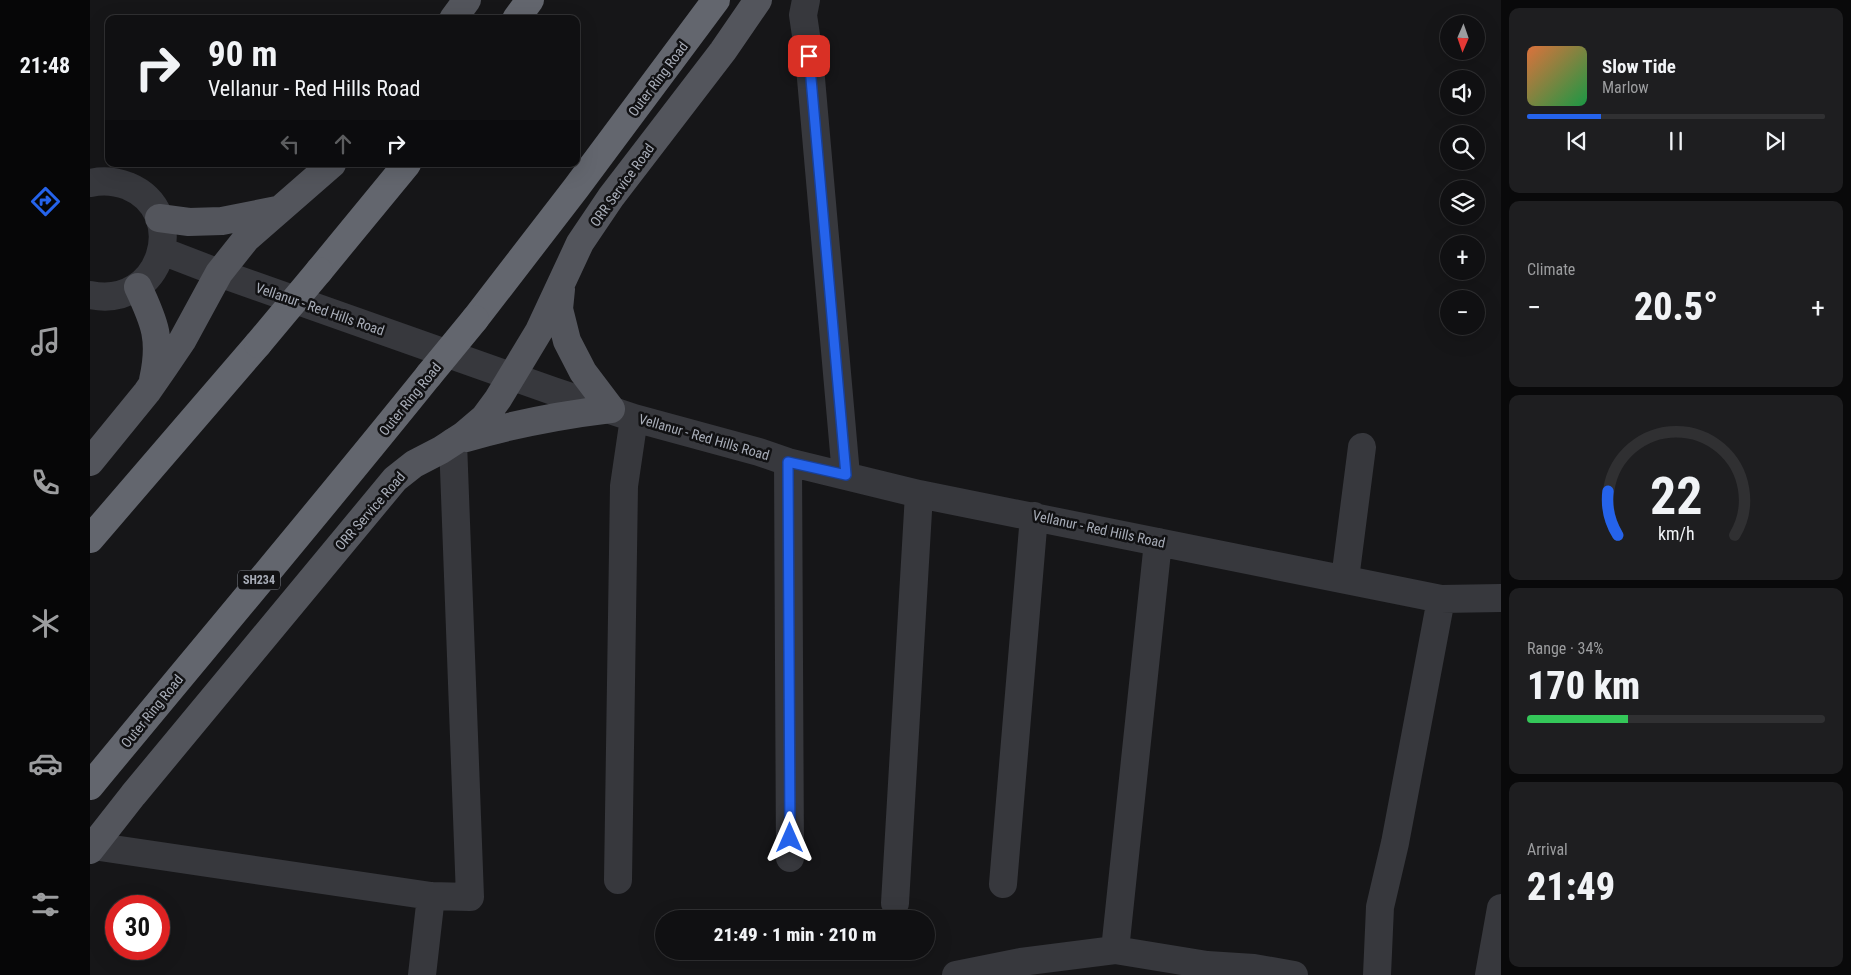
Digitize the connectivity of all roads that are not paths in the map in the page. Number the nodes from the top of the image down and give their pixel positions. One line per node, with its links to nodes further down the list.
1 (530, 0): 5 (highway)
2 (716, 0): 31 (highway, Outer Ring Road / SH234, bridge)
3 (758, 0): 13 (main road, ORR Service Road)
4 (806, 0): 23 (street)
5 (519, 15)
6 (329, 167): 9 (main road)
7 (404, 167): 26 (highway, bridge)
8 (90, 183): 10 (street)
9 (281, 209): 10 (main road); 12 (main road)
10 (159, 218): 11 (street)
11 (162, 251): 12 (street, Vellanur - Red Hills Road); 14 (street)
12 (219, 273): 16 (street, Vellanur - Red Hills Road); 17 (main road)
13 (562, 282): 16 (main road, ORR Service Road); 18 (main road)
14 (138, 287): 15 (street); 17 (main road)
15 (90, 295)
16 (511, 376): 18 (street, Vellanur - Red Hills Road); 19 (main road, ORR Service Road)
17 (151, 386): 21 (main road)
18 (622, 414): 19 (main road); 22 (street, Vellanur - Red Hills Road); 34 (street)
19 (453, 442): 32 (main road, ORR Service Road); 36 (street)
20 (1362, 447): 28 (street)
21 (90, 462)
22 (788, 462): 23 (street, Vellanur - Red Hills Road); 33 (street)
23 (846, 475): 24 (street, Vellanur - Red Hills Road)
24 (919, 494): 25 (street, Vellanur - Red Hills Road); 37 (street)
25 (1034, 516): 27 (street, Vellanur - Red Hills Road); 35 (street)
26 (90, 539)
27 (1158, 542): 28 (street, Vellanur - Red Hills Road); 39 (street)
28 (1345, 580): 30 (street, Vellanur - Red Hills Road)
29 (1501, 598): 30 (street, Vellanur - Red Hills Road)
30 (1441, 599): 44 (street)
31 (90, 786)
32 (92, 848): 36 (street)
33 (790, 858)
34 (618, 880)
35 (1004, 884)
36 (431, 896): 41 (street)
37 (895, 903)
38 (1501, 908): 45 (street)
39 (1115, 950): 40 (street); 42 (street)
40 (1254, 972): 43 (street)
41 (422, 975)
42 (956, 975)
43 (1294, 975)
44 (1377, 975)
45 (1488, 975)

